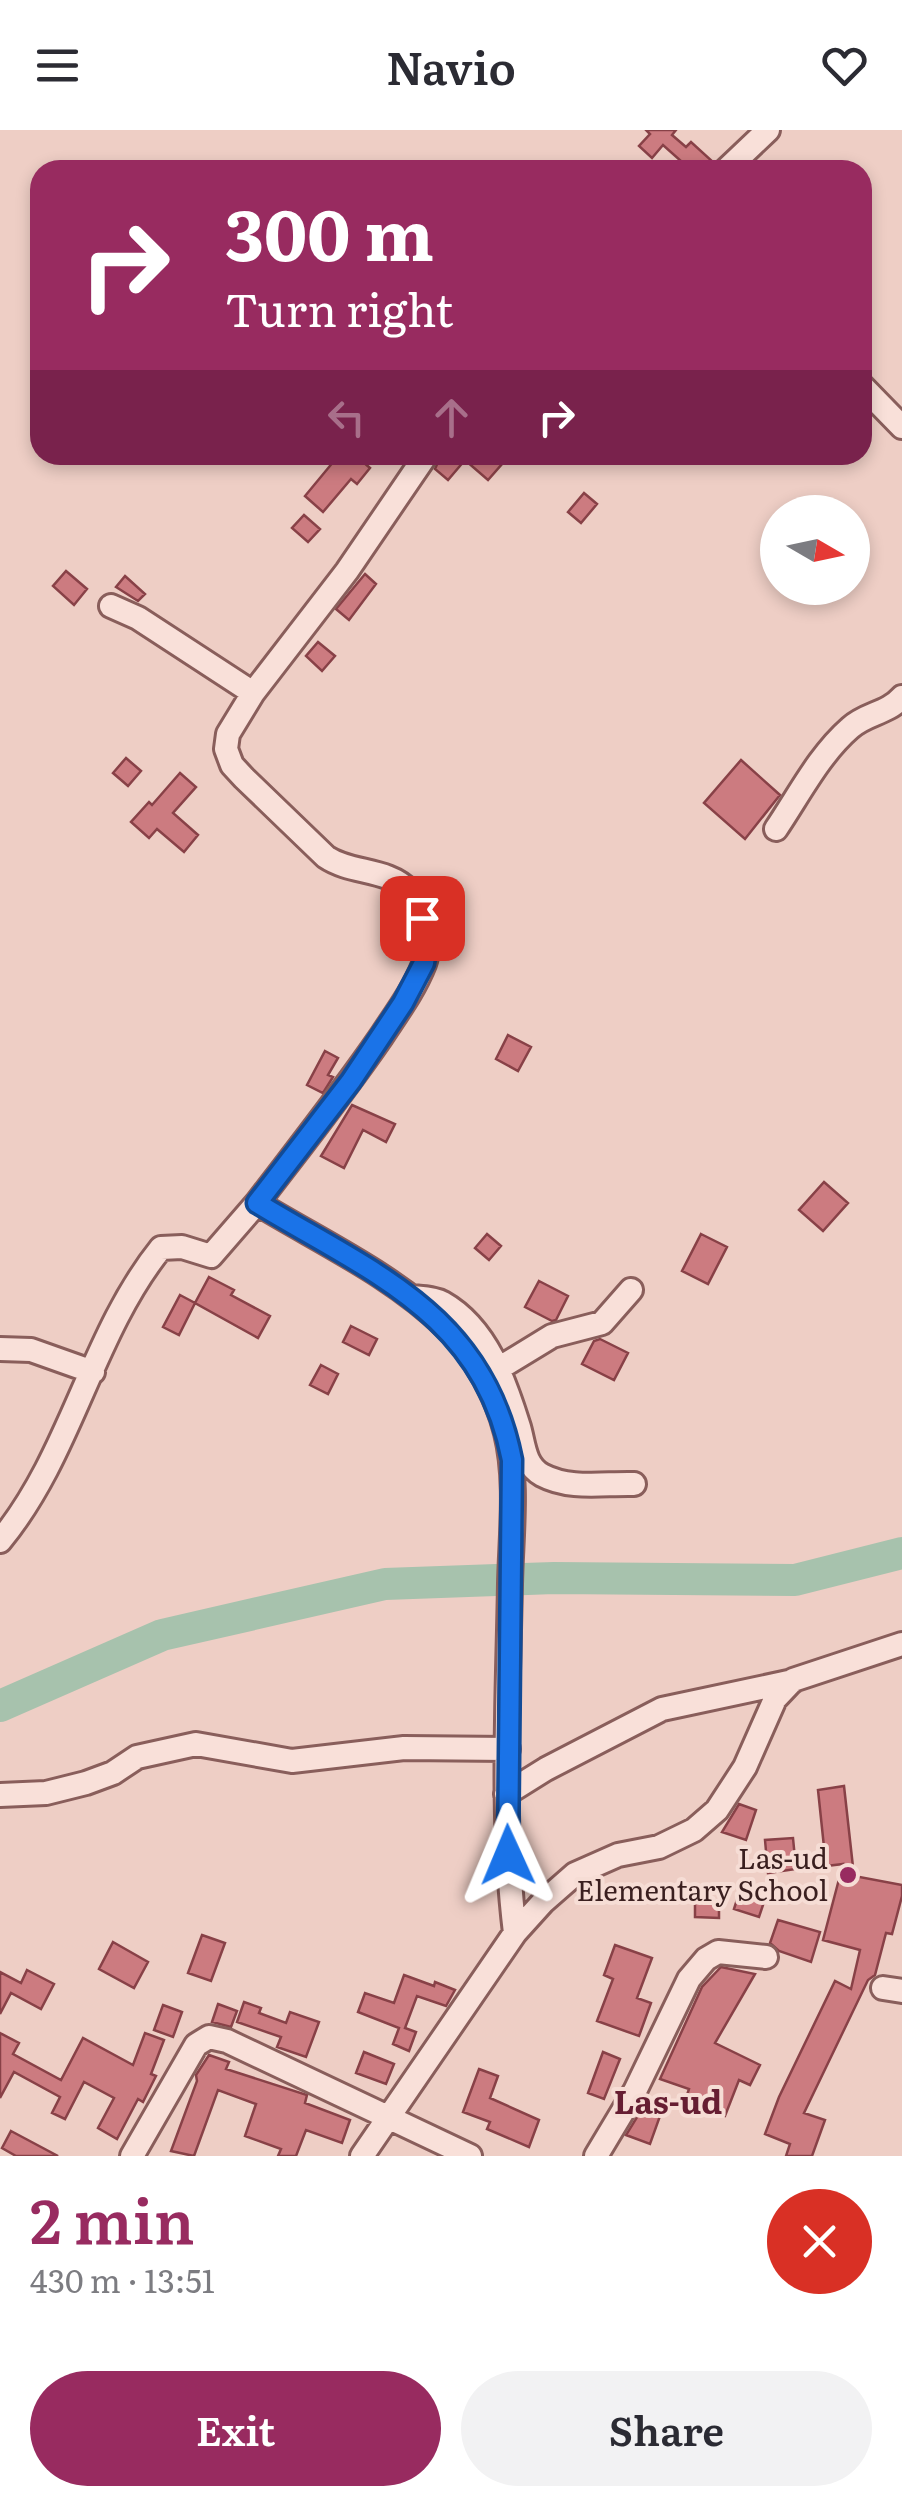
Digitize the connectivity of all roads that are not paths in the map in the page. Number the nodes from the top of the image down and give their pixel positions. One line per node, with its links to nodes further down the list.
1 (768, 130): 2 (street)
2 (736, 160)
3 (872, 396): 4 (street)
4 (902, 427)
5 (419, 465): 7 (street)
6 (111, 606): 7 (street)
7 (253, 692): 10 (street)
8 (902, 698): 9 (street)
9 (776, 829)
10 (257, 1203): 12 (street); 15 (street)
11 (632, 1290): 14 (street)
12 (409, 1296): 14 (street); 20 (street)
13 (0, 1349): 15 (street)
14 (498, 1369): 16 (street)
15 (92, 1372): 17 (street)
16 (634, 1484)
17 (0, 1540)
18 (902, 1644): 19 (street)
19 (793, 1680): 22 (street); 23 (street)
20 (508, 1742): 21 (street); 22 (street)
21 (0, 1794)
22 (506, 1794): 23 (street)
23 (515, 1934): 25 (street)
24 (766, 1956): 29 (street)
25 (388, 2120): 26 (street); 27 (street); 28 (street)
26 (132, 2156)
27 (362, 2156)
28 (470, 2156)
29 (596, 2156)

